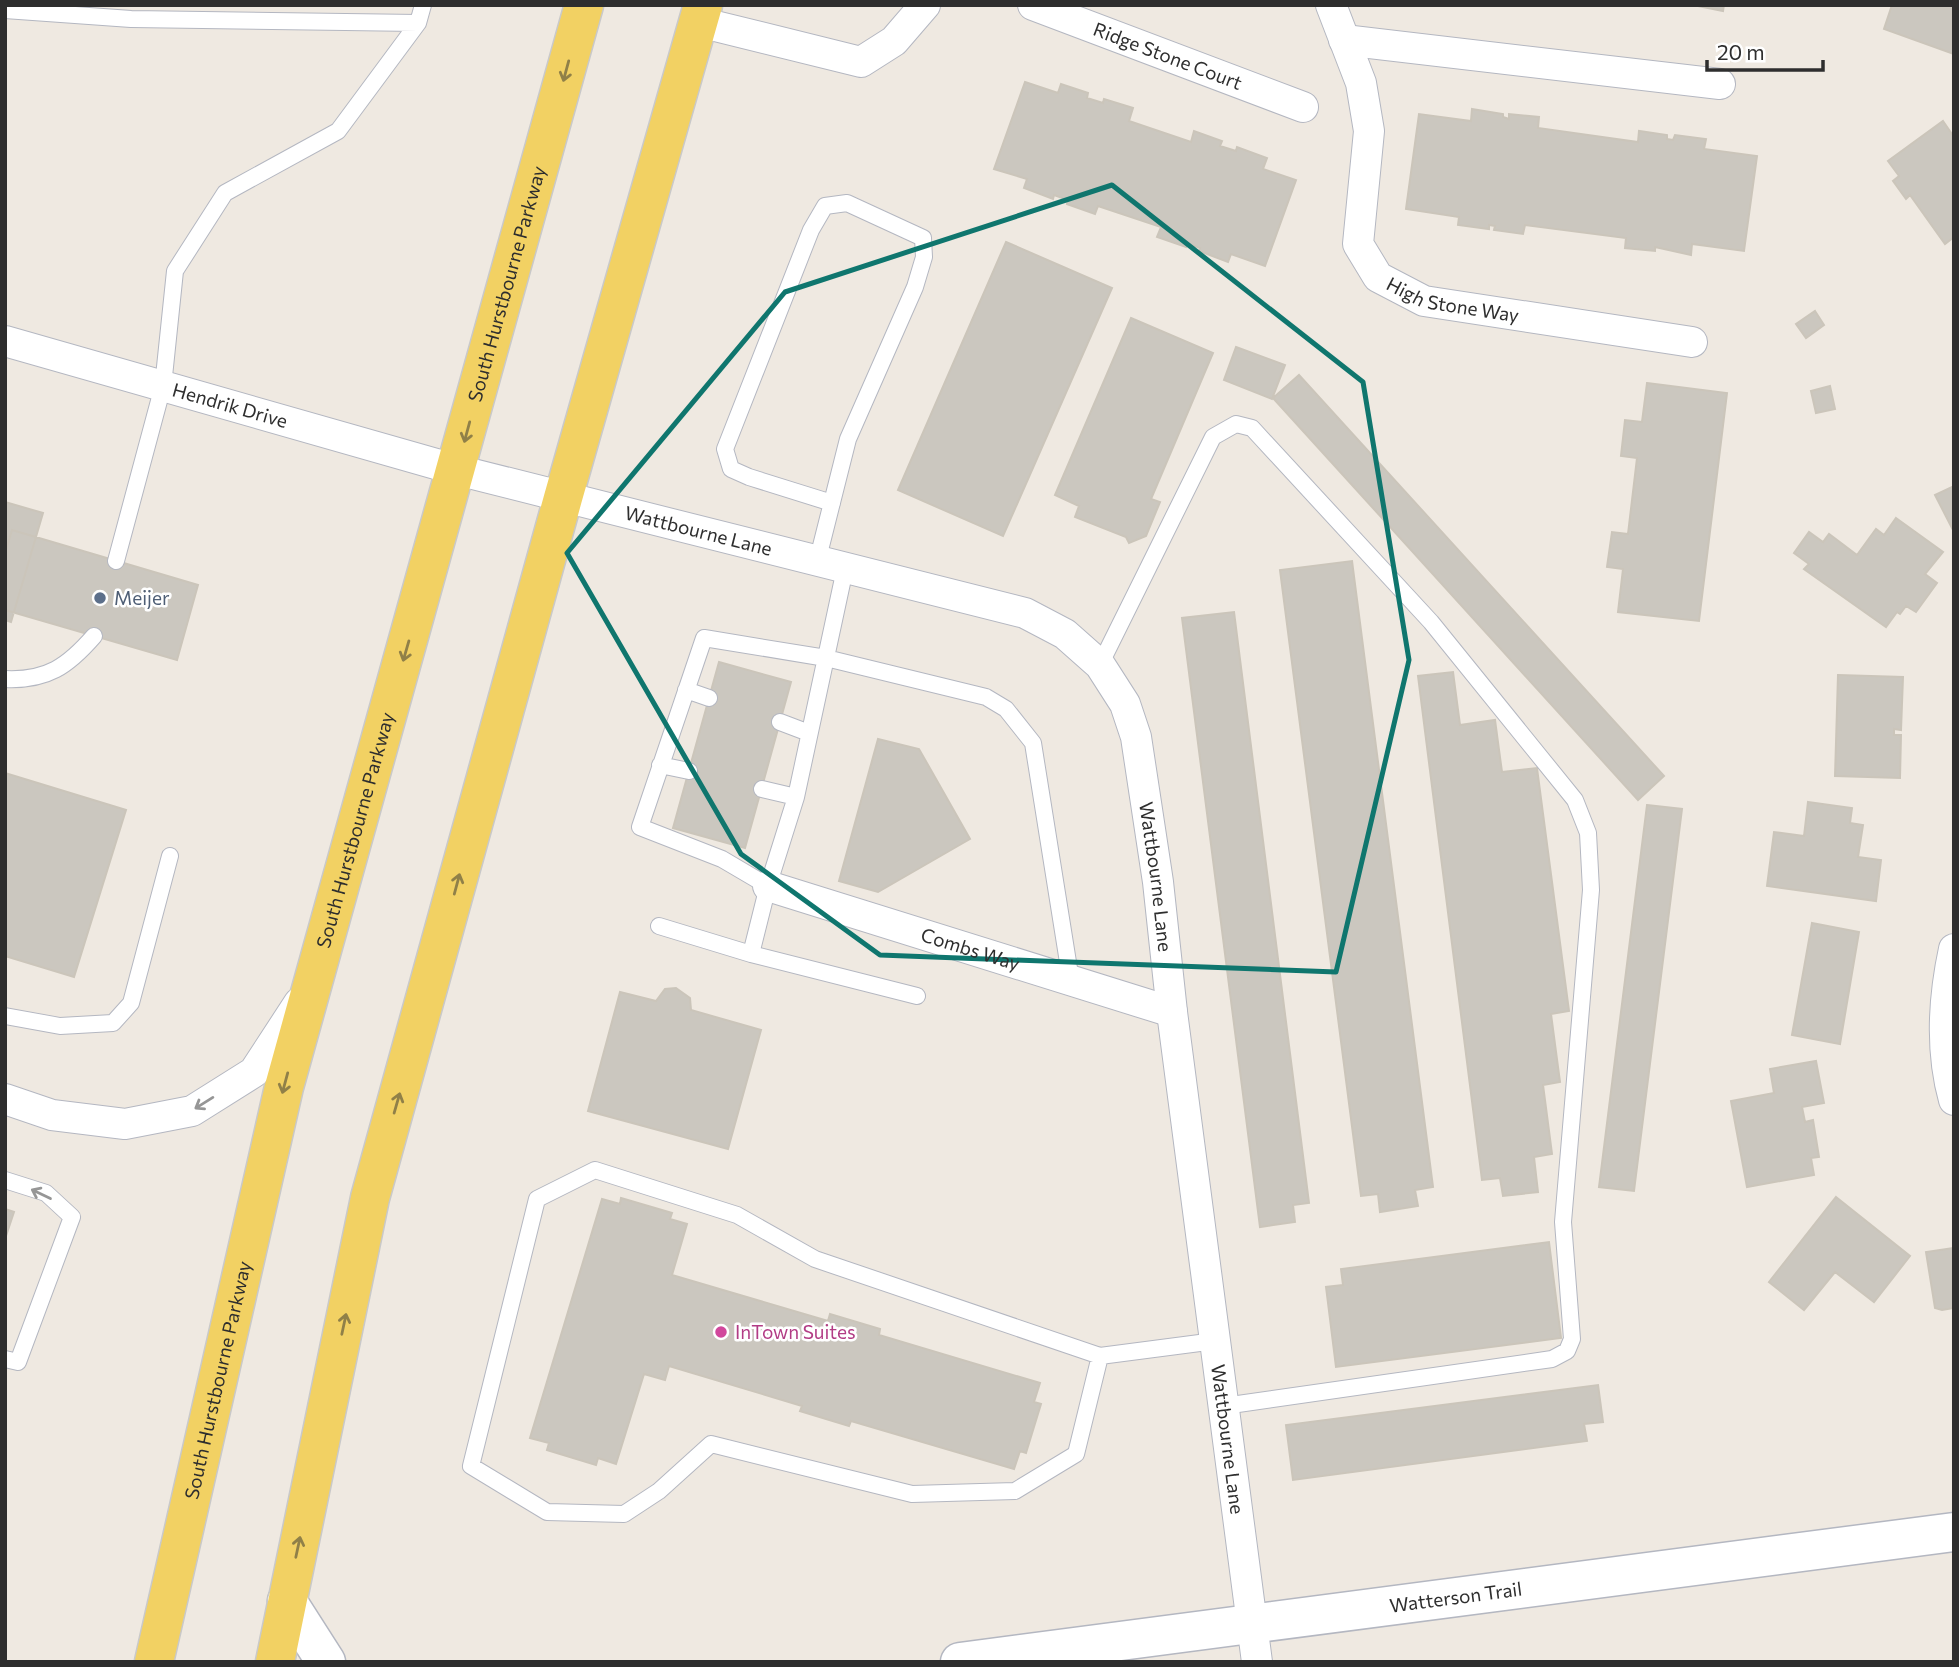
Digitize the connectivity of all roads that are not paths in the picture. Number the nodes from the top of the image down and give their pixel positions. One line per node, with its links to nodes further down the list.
1 (99, 5): 9 (lane)
2 (422, 5): 10 (lane)
3 (584, 5): 17 (main road, South Hurstbourne Parkway, one-way to 17)
4 (925, 5): 8 (street)
5 (1033, 5): 13 (street, Ridge Stone Court)
6 (1331, 5): 11 (street, High Stone Way)
7 (5, 10): 9 (lane)
8 (701, 13): 18 (main road)
9 (131, 19): 10 (lane)
10 (418, 23): 16 (lane)
11 (1345, 40): 12 (street); 15 (street, High Stone Way)
12 (1720, 84)
13 (1303, 107)
14 (5, 341): 16 (street, Hendrik Drive)
15 (1692, 342)
16 (163, 386): 17 (street, Hendrik Drive); 20 (lane)
17 (457, 470): 18 (street, Hendrik Drive); 40 (main road, South Hurstbourne Parkway, one-way to 40)
18 (562, 498): 21 (street, Wattbourne Lane); 52 (main road, one-way to 18)
19 (832, 503): 19 (lane); 21 (lane)
20 (116, 561)
21 (831, 565): 23 (lane); 24 (street, Wattbourne Lane)
22 (94, 636): 25 (lane)
23 (825, 658): 26 (lane); 29 (lane); 39 (lane)
24 (1100, 665): 42 (street, Wattbourne Lane); 50 (lane)
25 (5, 679)
26 (686, 690): 27 (lane); 30 (lane)
27 (709, 698)
28 (780, 722): 29 (lane)
29 (809, 733): 33 (lane)
30 (660, 765): 31 (lane); 35 (lane)
31 (689, 771)
32 (762, 789): 33 (lane)
33 (796, 797): 35 (lane)
34 (170, 856): 43 (lane)
35 (768, 886): 38 (lane); 39 (street, Combs Way)
36 (659, 926): 38 (lane)
37 (1954, 949): 45 (street)
38 (751, 954): 41 (lane)
39 (1071, 981): 42 (street, Combs Way)
40 (313, 982): 44 (street, one-way to 44); 54 (main road, South Hurstbourne Parkway, one-way to 54)
41 (917, 996)
42 (1172, 1012): 47 (street, Wattbourne Lane)
43 (5, 1016)
44 (5, 1099)
45 (1954, 1100)
46 (5, 1180): 49 (lane, one-way to 46)
47 (1215, 1340): 48 (lane); 50 (street, Wattbourne Lane)
48 (1100, 1356): 48 (lane)
49 (5, 1359)
50 (1224, 1406): 53 (street, Wattbourne Lane)
51 (1954, 1532): 53 (main road, Watterson Trail)
52 (287, 1601): 55 (main road); 56 (main road)
53 (1252, 1623): 57 (main road, Watterson Trail); 58 (street, Wattbourne Lane)
54 (154, 1662)
55 (275, 1662)
56 (326, 1662)
57 (960, 1662)
58 (1257, 1662)

